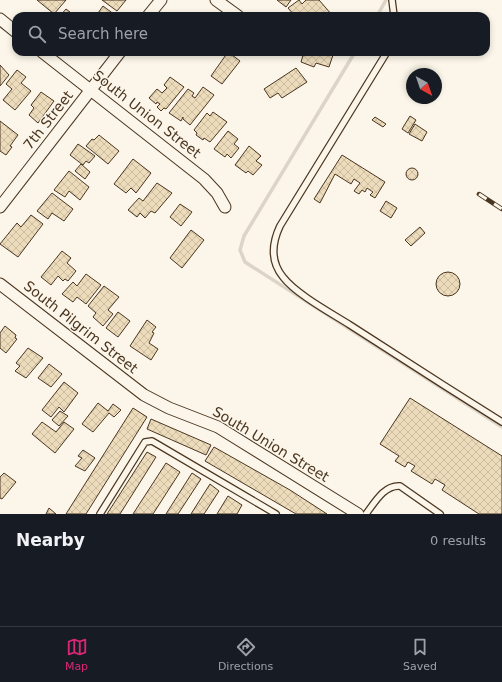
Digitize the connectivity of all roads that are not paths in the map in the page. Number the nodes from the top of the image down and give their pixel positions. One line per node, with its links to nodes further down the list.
1 (161, 0): 4 (street)
2 (216, 0): 5 (street)
3 (392, 0): 6 (lane)
4 (151, 12)
5 (232, 12)
6 (394, 12)
7 (0, 19): 8 (street)
8 (12, 29)
9 (47, 56): 12 (street, South Union Street)
10 (117, 56): 12 (street, 7th Street)
11 (385, 56): 17 (lane)
12 (92, 90): 13 (street, 7th Street); 14 (street, South Union Street)
13 (0, 207)
14 (225, 207)
15 (0, 284): 16 (street, South Pilgrim Street)
16 (144, 395): 20 (street, South Union Street)
17 (502, 422)
18 (100, 514): 19 (lane)
19 (276, 514)
20 (358, 514)
21 (366, 514): 22 (lane)
22 (440, 514)

